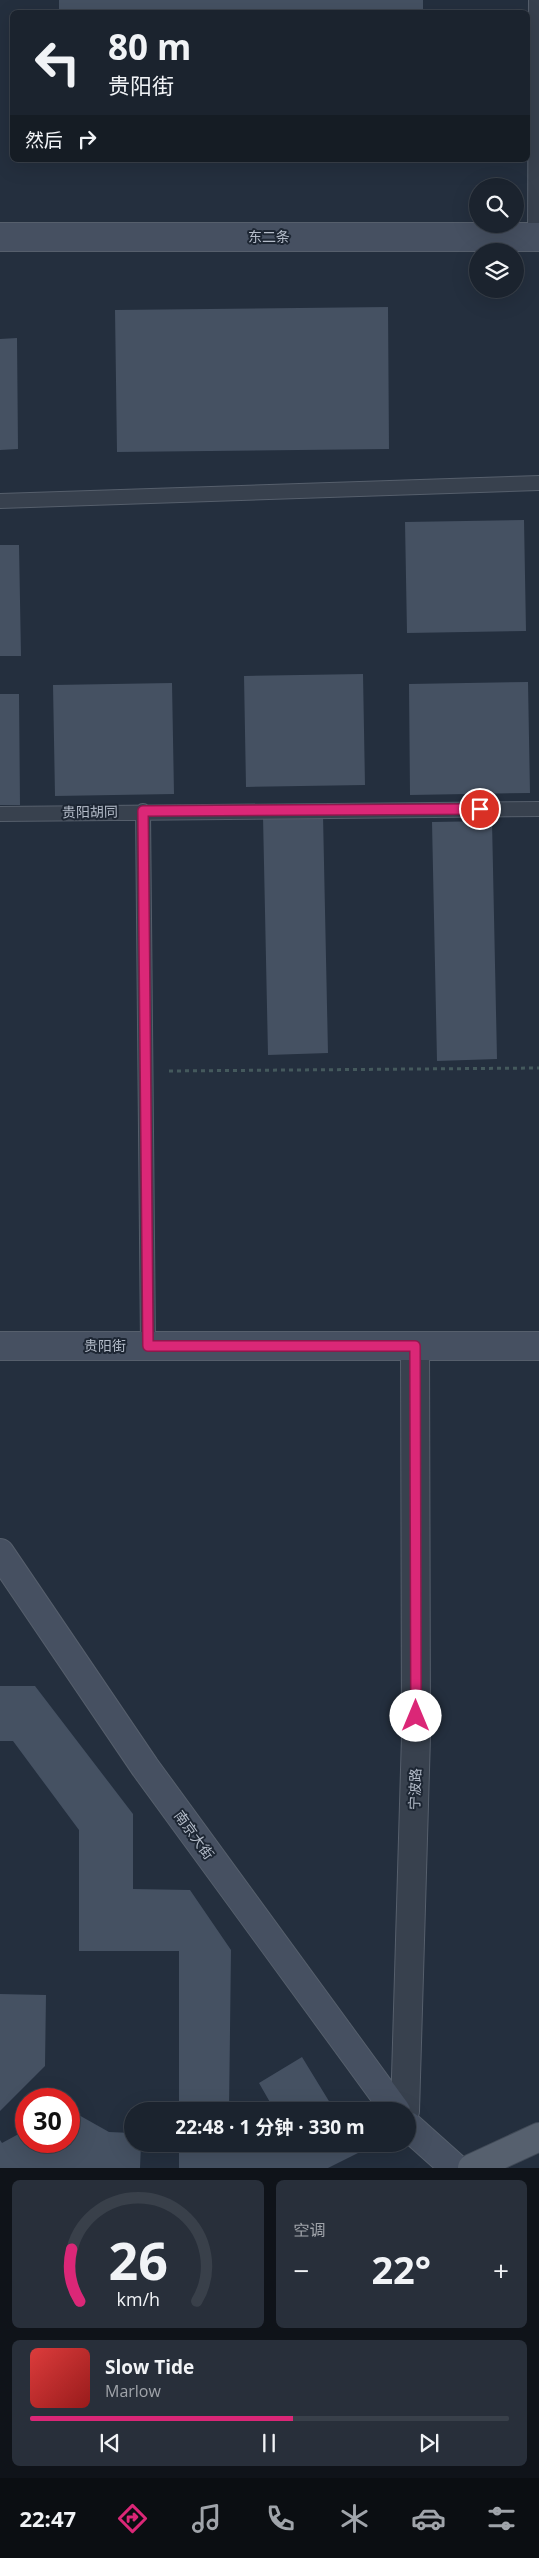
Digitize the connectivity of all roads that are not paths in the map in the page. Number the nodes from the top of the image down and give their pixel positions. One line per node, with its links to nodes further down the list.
1 (536, 0): 3 (lane)
2 (0, 237): 3 (street, 东二条)
3 (537, 237)
4 (539, 483): 5 (lane)
5 (0, 501)
6 (539, 809): 7 (lane, 贵阳胡同)
7 (143, 811): 8 (lane, 贵阳胡同); 10 (lane)
8 (0, 814)
9 (0, 1346): 10 (street, 贵阳街)
10 (148, 1346): 11 (street, 贵阳街)
11 (415, 1346): 12 (street, 贵阳街); 15 (street, 宁波路)
12 (539, 1346)
13 (0, 1553): 14 (street, 南京大街)
14 (389, 2102)
15 (405, 2102)
16 (416, 2133): 18 (street)
17 (539, 2137): 19 (main road)
18 (455, 2168)
19 (472, 2168)

